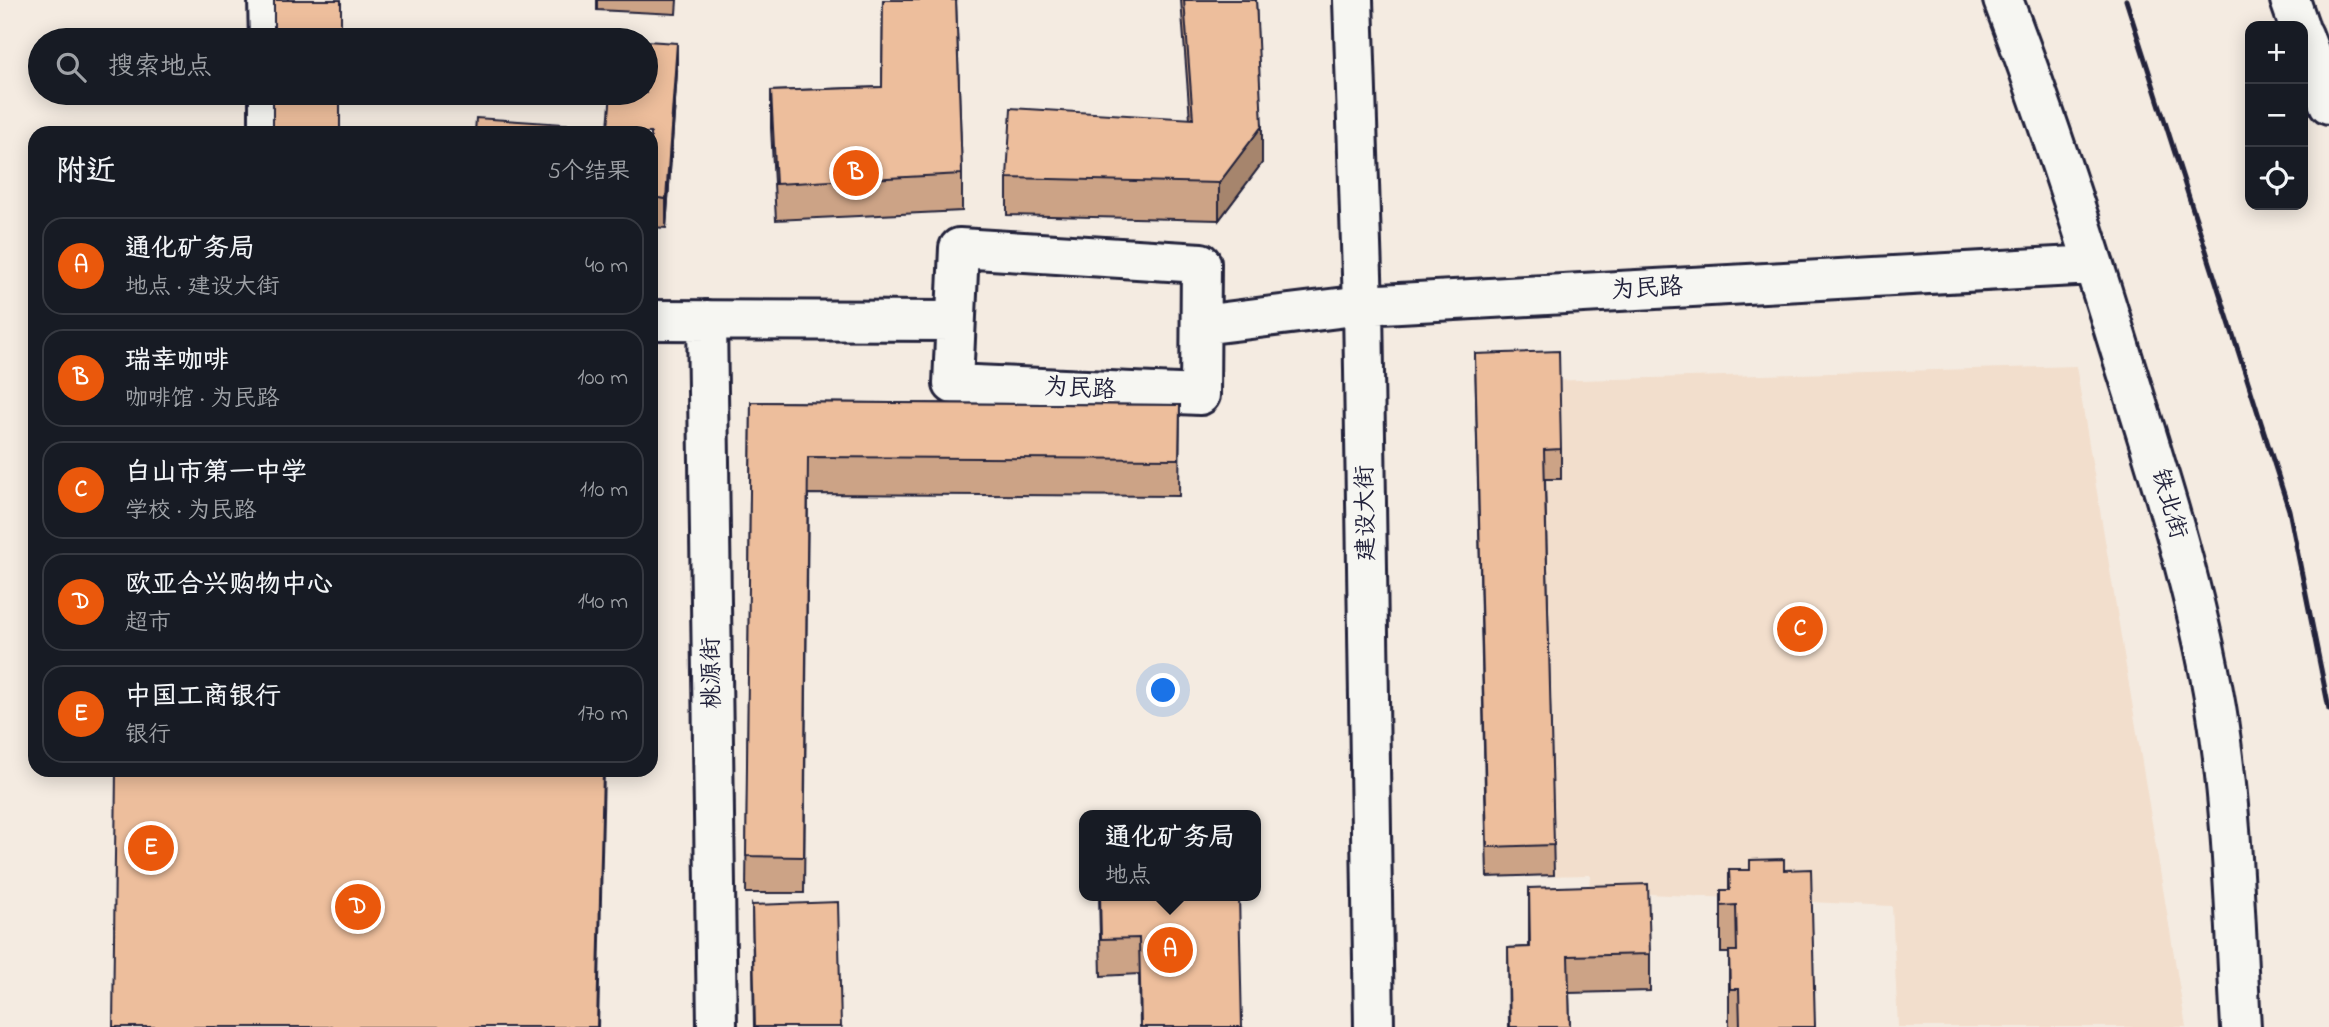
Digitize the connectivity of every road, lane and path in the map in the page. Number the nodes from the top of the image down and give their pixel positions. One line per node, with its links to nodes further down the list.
1 (268, 0): 6 (street)
2 (1353, 0): 12 (street, 建设大街)
3 (2003, 0): 11 (street, 铁北街)
4 (2290, 0): 5 (street)
5 (2298, 21)
6 (268, 28)
7 (2308, 48): 8 (street)
8 (2329, 104)
9 (269, 105): 10 (street)
10 (269, 126)
11 (2094, 265): 12 (street, 为民路); 19 (street, 铁北街)
12 (1363, 305): 16 (street, 为民路); 18 (street, 建设大街)
13 (658, 320): 14 (street)
14 (707, 320): 15 (street); 17 (street, 桃源街)
15 (955, 321): 16 (street, 为民路); 16 (street, 为民路)
16 (1201, 325)
17 (717, 1027)
18 (1374, 1027)
19 (2241, 1027)

